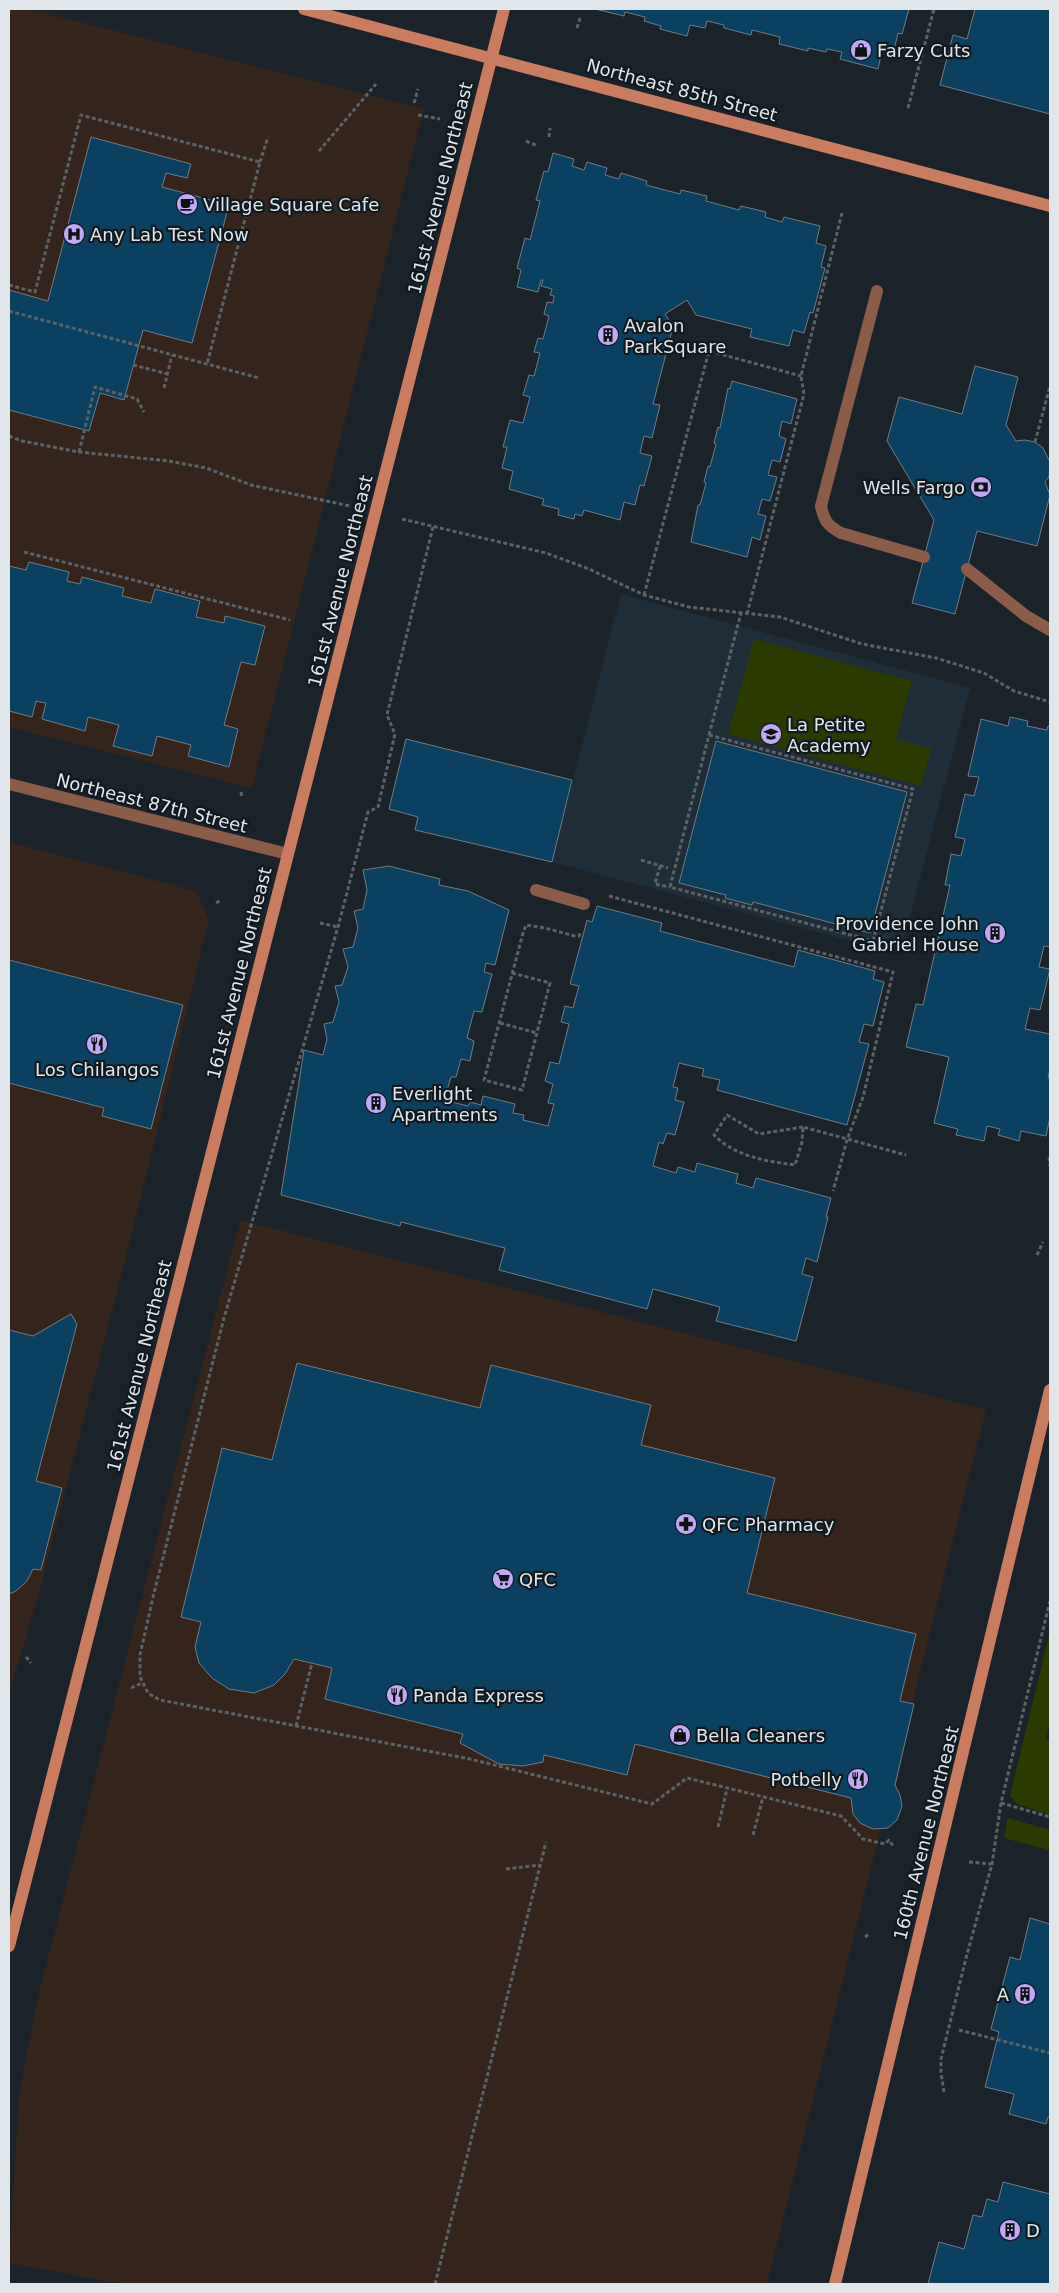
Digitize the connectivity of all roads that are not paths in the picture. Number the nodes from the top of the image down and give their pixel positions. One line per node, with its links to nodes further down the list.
1 (304, 9): 3 (street, Northeast 85th Street)
2 (504, 9): 3 (street, 161st Avenue Northeast)
3 (492, 57): 4 (street, Northeast 85th Street); 10 (street, 161st Avenue Northeast)
4 (1050, 206)
5 (878, 291): 6 (street)
6 (924, 557)
7 (967, 570): 8 (street)
8 (1050, 630)
9 (9, 784): 10 (street, Northeast 87th Street)
10 (288, 854): 14 (street, 161st Avenue Northeast)
11 (536, 890): 12 (street)
12 (584, 904)
13 (1050, 1390): 15 (street, 160th Avenue Northeast)
14 (9, 1946)
15 (835, 2284)

